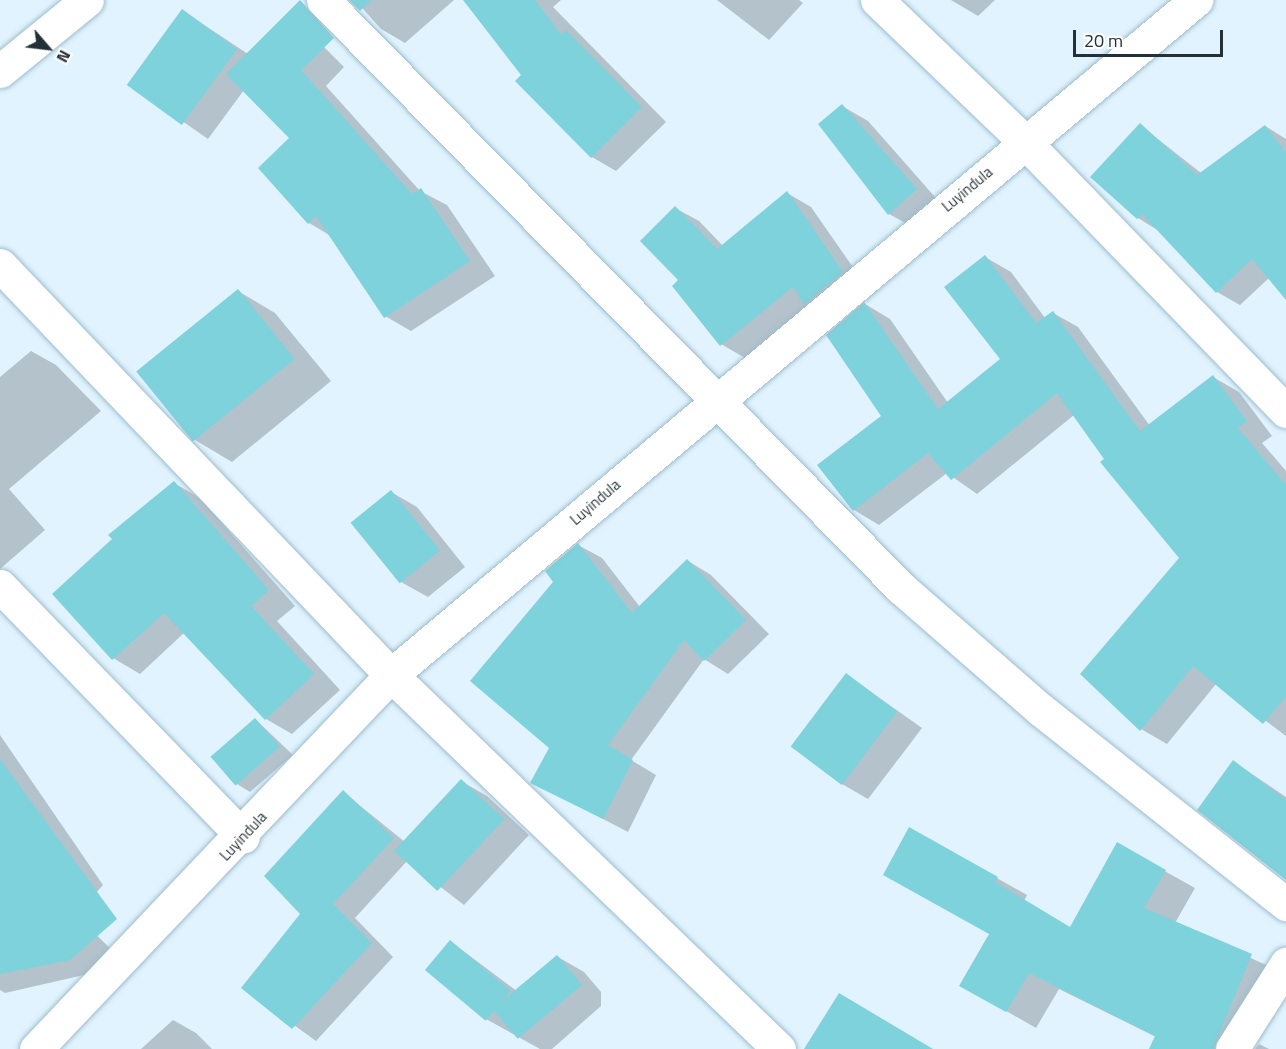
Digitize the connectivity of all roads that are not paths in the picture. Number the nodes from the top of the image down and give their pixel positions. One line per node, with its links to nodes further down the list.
1 (87, 0): 5 (street)
2 (323, 0): 8 (street)
3 (877, 0): 6 (street)
4 (1196, 0): 6 (street, Luyindula)
5 (0, 71)
6 (1024, 141): 8 (street, Luyindula); 9 (street)
7 (0, 264): 11 (street)
8 (713, 401): 11 (street, Luyindula); 13 (street)
9 (1286, 411)
10 (0, 586): 12 (street)
11 (392, 675): 12 (street, Luyindula); 16 (street)
12 (243, 837): 15 (street, Luyindula)
13 (1286, 904)
14 (1286, 964): 17 (street)
15 (36, 1049)
16 (779, 1049)
17 (1232, 1049)

